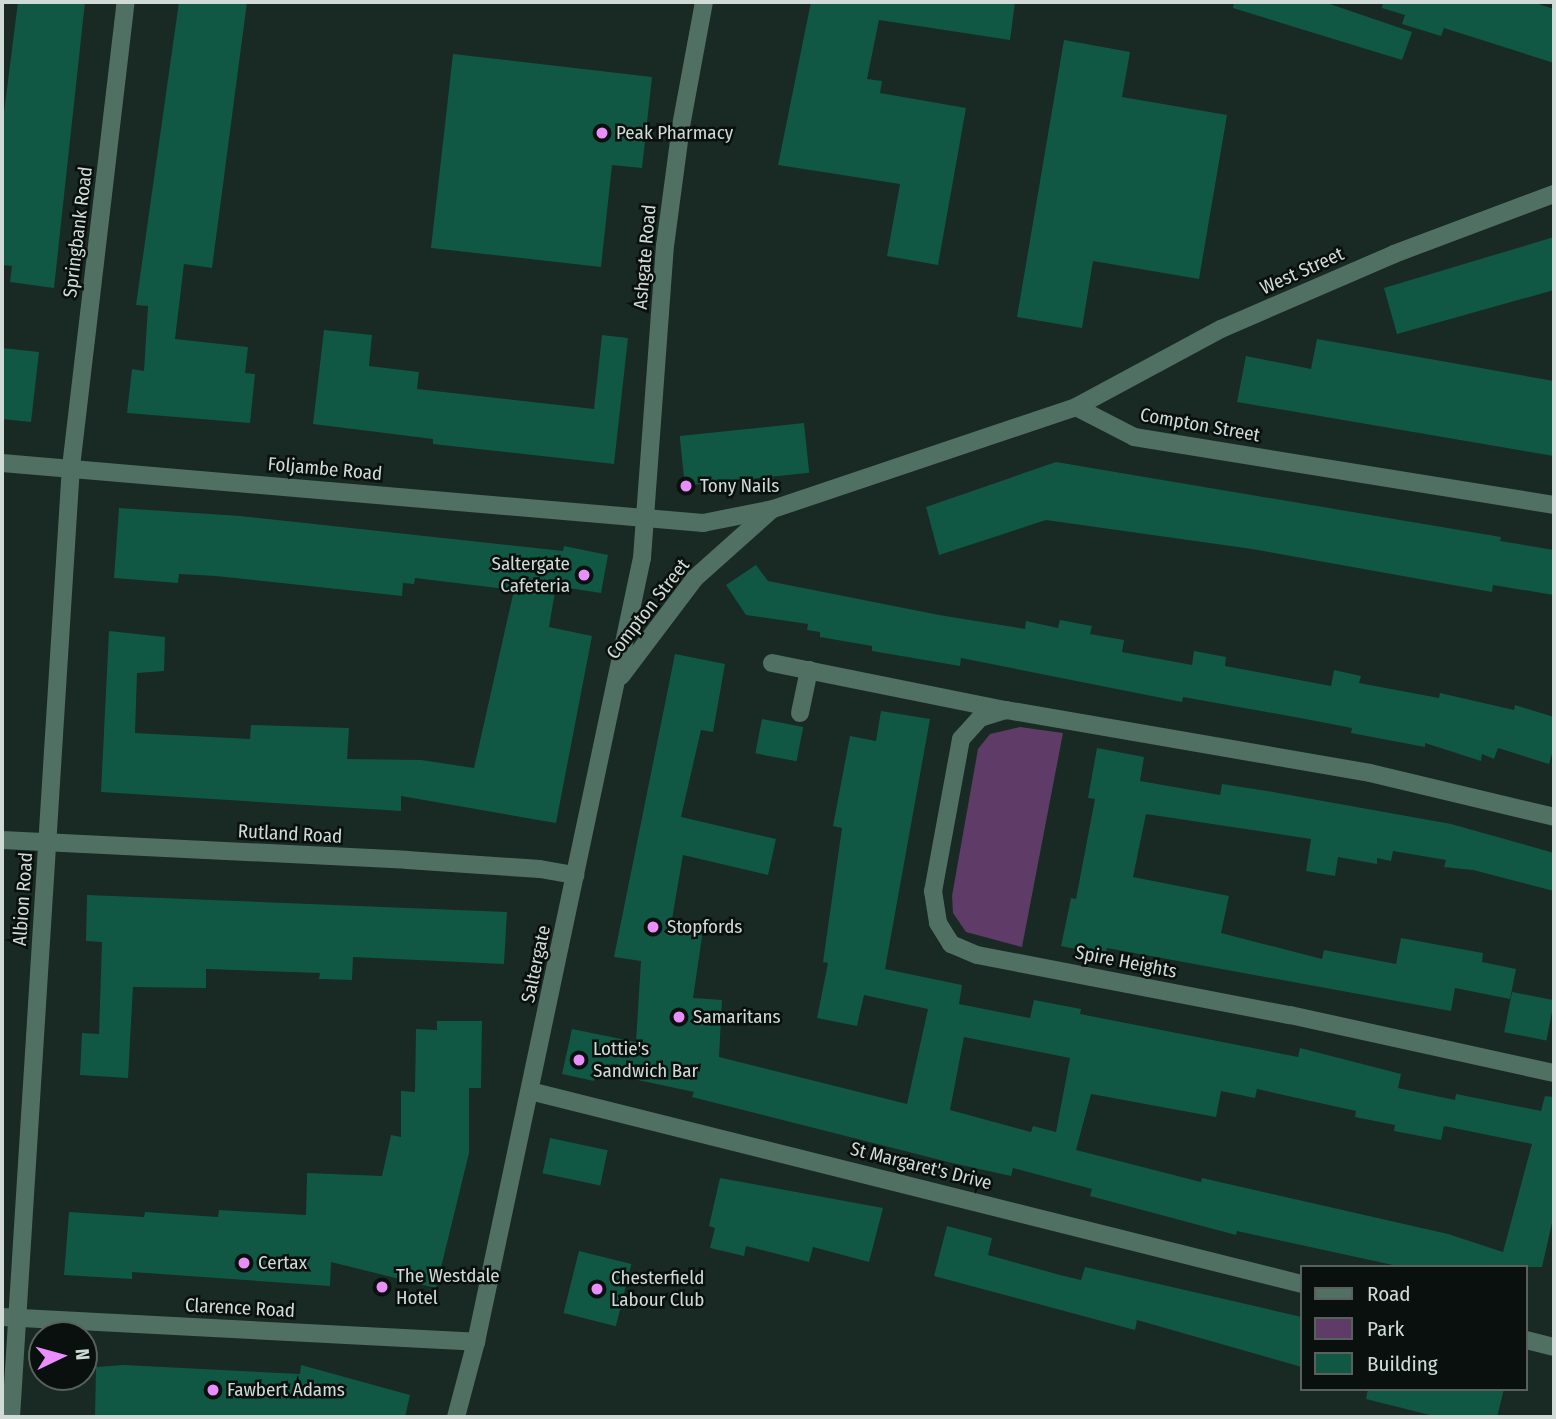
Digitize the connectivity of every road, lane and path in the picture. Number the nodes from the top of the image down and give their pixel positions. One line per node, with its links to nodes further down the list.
1 (127, 2): 6 (street, Springbank Road)
2 (705, 2): 9 (street, Ashgate Road)
3 (1554, 194): 4 (street, West Street)
4 (1076, 407): 7 (street, Compton Street); 8 (street, Compton Street)
5 (2, 463): 6 (street, Foljambe Road)
6 (72, 467): 9 (street, Foljambe Road); 17 (street, Albion Road)
7 (1554, 505)
8 (773, 509): 9 (street, Compton Street); 12 (street, Compton Street)
9 (645, 518): 12 (street, Saltergate)
10 (772, 663): 11 (street)
11 (808, 670): 13 (street); 14 (street)
12 (618, 679): 18 (street, Saltergate)
13 (1006, 710): 15 (street); 19 (street, Spire Heights)
14 (800, 713)
15 (1554, 817)
16 (2, 841): 17 (street, Rutland Road)
17 (47, 843): 18 (street, Rutland Road); 22 (street, Albion Road)
18 (575, 876): 20 (street, Saltergate)
19 (1554, 1073)
20 (530, 1091): 21 (street, St Margaret's Drive); 24 (street, Saltergate)
21 (1300, 1284)
22 (10, 1318): 24 (street, Clarence Road); 26 (street, Albion Road)
23 (1528, 1340): 25 (street)
24 (476, 1342): 27 (street, Saltergate)
25 (1554, 1347)
26 (11, 1417)
27 (456, 1417)

